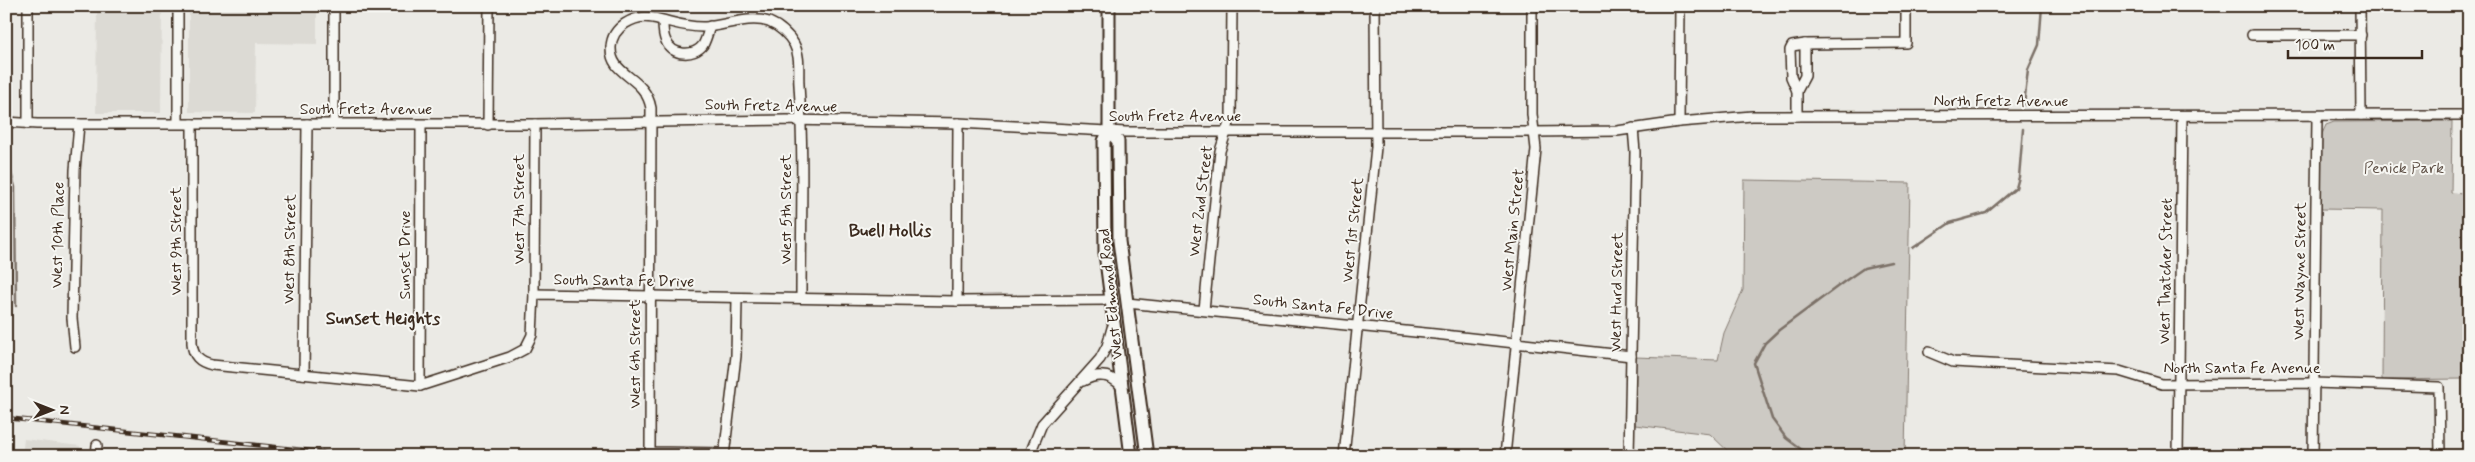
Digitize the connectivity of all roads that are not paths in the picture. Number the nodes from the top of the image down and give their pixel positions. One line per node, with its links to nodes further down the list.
1 (28, 6): 30 (street)
2 (178, 6): 32 (street)
3 (334, 6): 35 (street)
4 (489, 6): 38 (street)
5 (1108, 6): 40 (main road, West Edmond Road)
6 (1232, 6): 41 (street, West 2nd Street)
7 (1375, 6): 42 (street, West 1st Street)
8 (1532, 6): 43 (street, West Main Street)
9 (1680, 6): 28 (street)
10 (1906, 6): 17 (street)
11 (2360, 6): 16 (street)
12 (2468, 6): 18 (street)
13 (663, 22): 14 (street, West 5th Street); 14 (street); 27 (street, West 6th Street)
14 (710, 26): 25 (street, West 5th Street)
15 (2252, 35): 16 (street)
16 (2361, 35): 20 (street)
17 (1805, 44): 19 (street); 19 (street)
18 (2468, 46)
19 (1797, 91): 22 (street)
20 (2361, 115): 21 (street, North Fretz Avenue); 24 (street, North Fretz Avenue)
21 (2469, 115)
22 (1797, 116): 23 (street, North Fretz Avenue); 28 (street, North Fretz Avenue)
23 (2182, 116): 24 (street, North Fretz Avenue); 62 (street, West Thatcher Street)
24 (2317, 116): 61 (street, West Wayne Street)
25 (801, 121): 27 (street, South Fretz Avenue); 29 (street, South Fretz Avenue); 47 (street, West 5th Street)
26 (6, 122): 30 (street, South Fretz Avenue)
27 (651, 122): 36 (street, South Fretz Avenue); 45 (street, West 6th Street)
28 (1679, 122): 39 (street, North Fretz Avenue)
29 (958, 123): 40 (street, South Fretz Avenue); 49 (street)
30 (28, 124): 31 (street, South Fretz Avenue)
31 (79, 124): 32 (street, South Fretz Avenue); 55 (street, West 10th Place)
32 (178, 124): 33 (street, South Fretz Avenue)
33 (192, 124): 34 (street, South Fretz Avenue); 58 (street, West 9th Street)
34 (306, 124): 35 (street, South Fretz Avenue); 59 (street, West 8th Street)
35 (334, 124): 37 (street, South Fretz Avenue)
36 (534, 124): 38 (street, South Fretz Avenue); 44 (street, West 7th Street)
37 (420, 125): 38 (street, South Fretz Avenue); 63 (street, Sunset Drive)
38 (488, 125)
39 (1633, 128): 43 (street, North Fretz Avenue); 57 (street, West Hurd Street)
40 (1110, 131): 41 (street, South Fretz Avenue); 48 (main road, West Edmond Road); 50 (main road, West Edmond Road)
41 (1226, 132): 42 (street, South Fretz Avenue); 51 (street, West 2nd Street)
42 (1375, 132): 43 (street, South Fretz Avenue); 53 (street, West 1st Street)
43 (1534, 132): 54 (street, West Main Street)
44 (534, 294): 45 (street, South Santa Fe Drive); 63 (street, South Santa Fe Drive)
45 (649, 295): 46 (street, South Santa Fe Drive); 66 (street, West 6th Street)
46 (737, 298): 47 (street, South Santa Fe Drive); 66 (street)
47 (801, 298): 49 (street, South Santa Fe Drive)
48 (1110, 300): 49 (street, South Santa Fe Drive); 52 (main road, West Edmond Road)
49 (956, 301)
50 (1127, 303): 51 (street, South Santa Fe Drive); 70 (main road, West Edmond Road)
51 (1204, 310): 53 (street, South Santa Fe Drive)
52 (1113, 320): 60 (street); 64 (main road, West Edmond Road)
53 (1358, 326): 54 (street, South Santa Fe Drive); 71 (street, West 1st Street)
54 (1516, 342): 57 (street); 72 (street, West Main Street)
55 (76, 347)
56 (1929, 352): 62 (street, North Santa Fe Avenue)
57 (1631, 356): 73 (street, West Hurd Street)
58 (196, 358): 59 (street, South Santa Fe Drive)
59 (304, 374): 63 (street, South Santa Fe Drive)
60 (1079, 383): 64 (street); 68 (street)
61 (2314, 383): 62 (street, North Santa Fe Avenue); 75 (street, West Wayne Street); 76 (street, North Santa Fe Avenue)
62 (2180, 384): 74 (street, West Thatcher Street)
63 (420, 386)
64 (1122, 387): 69 (main road, West Edmond Road)
65 (97, 444): 67 (street)
66 (724, 454)
67 (96, 456)
68 (1029, 456)
69 (1131, 456)
70 (1147, 456)
71 (1344, 456)
72 (1505, 456)
73 (1629, 456)
74 (2178, 456)
75 (2313, 456)
76 (2440, 456)

